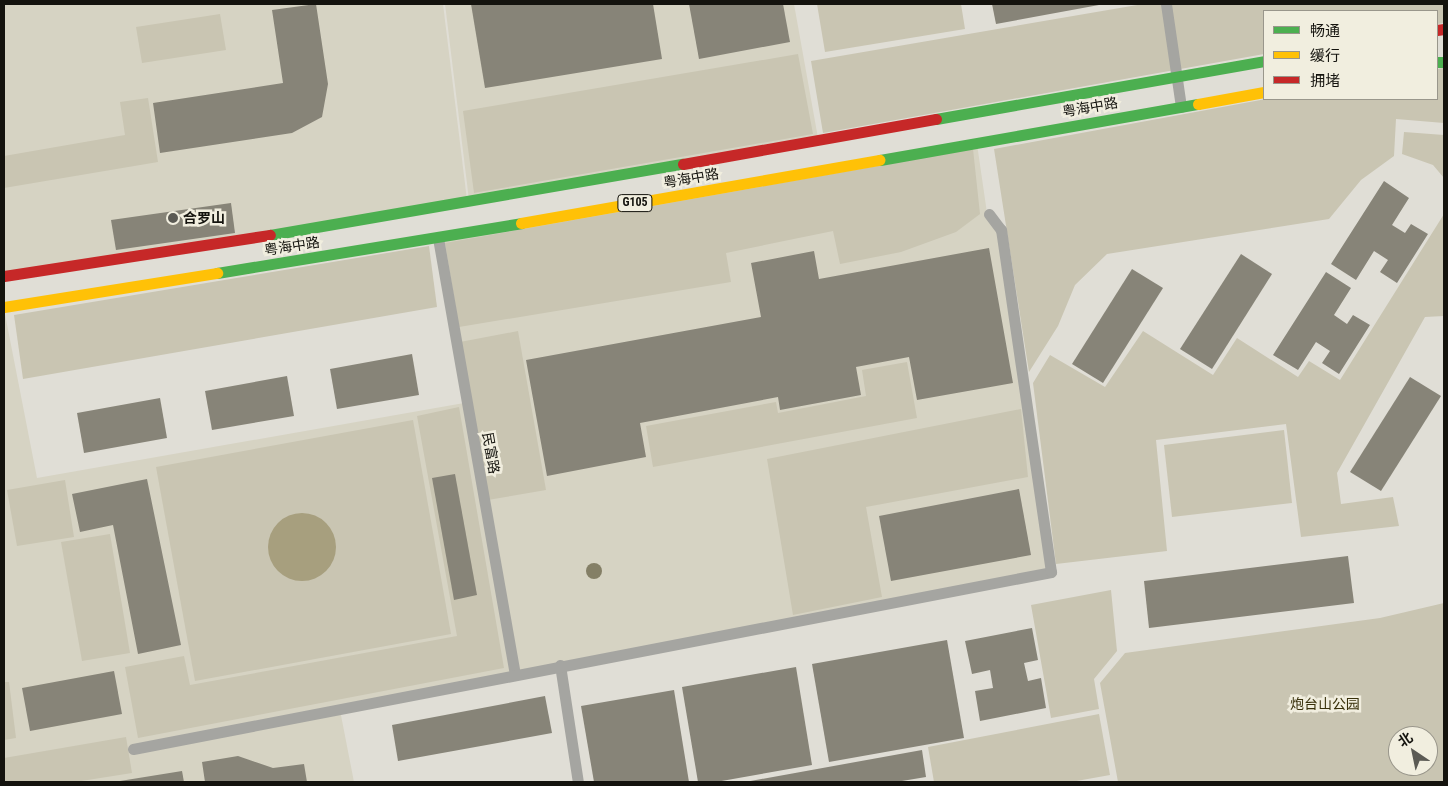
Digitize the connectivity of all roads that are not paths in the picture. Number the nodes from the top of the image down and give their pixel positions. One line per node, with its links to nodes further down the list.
1 (1166, 4): 3 (lane)
2 (1263, 61): 3 (highway, 粤海中路 / G105)
3 (1175, 77): 5 (lane); 8 (highway, 粤海中路 / G105)
4 (1263, 92): 5 (highway, 粤海中路 / G105)
5 (1181, 107): 7 (highway, 粤海中路 / G105)
6 (989, 214): 10 (lane)
7 (438, 238): 9 (highway, 粤海中路 / G105); 11 (lane, 民富路)
8 (4, 276)
9 (4, 307)
10 (560, 665): 11 (lane); 13 (lane)
11 (515, 673): 12 (lane)
12 (133, 749)
13 (578, 782)

